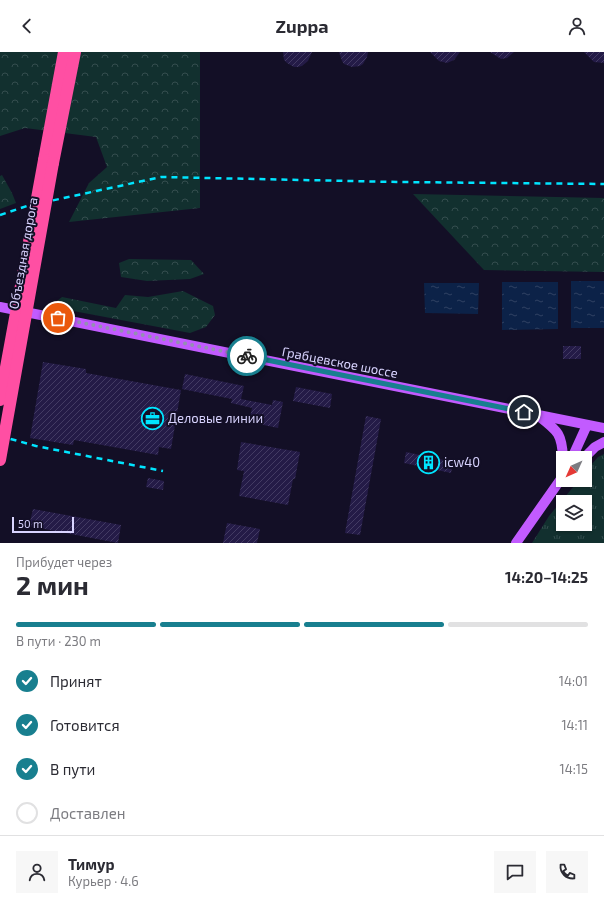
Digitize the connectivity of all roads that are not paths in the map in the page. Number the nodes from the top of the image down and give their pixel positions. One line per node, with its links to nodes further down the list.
1 (64, 52): 3 (highway, Объездная дорога)
2 (75, 52): 3 (highway, Объездная дорога)
3 (49, 162): 5 (highway, Объездная дорога, bridge); 13 (highway, Объездная дорога, bridge)
4 (0, 307): 6 (main road, Грабцевское шоссе)
5 (0, 400)
6 (539, 415): 7 (main road, Грабцевское шоссе); 10 (main road)
7 (587, 425): 8 (main road, Грабцевское шоссе); 11 (main road)
8 (604, 428)
9 (604, 442): 12 (main road)
10 (563, 451)
11 (575, 451)
12 (591, 451)
13 (0, 460)
14 (556, 487): 15 (main road)
15 (516, 543)

